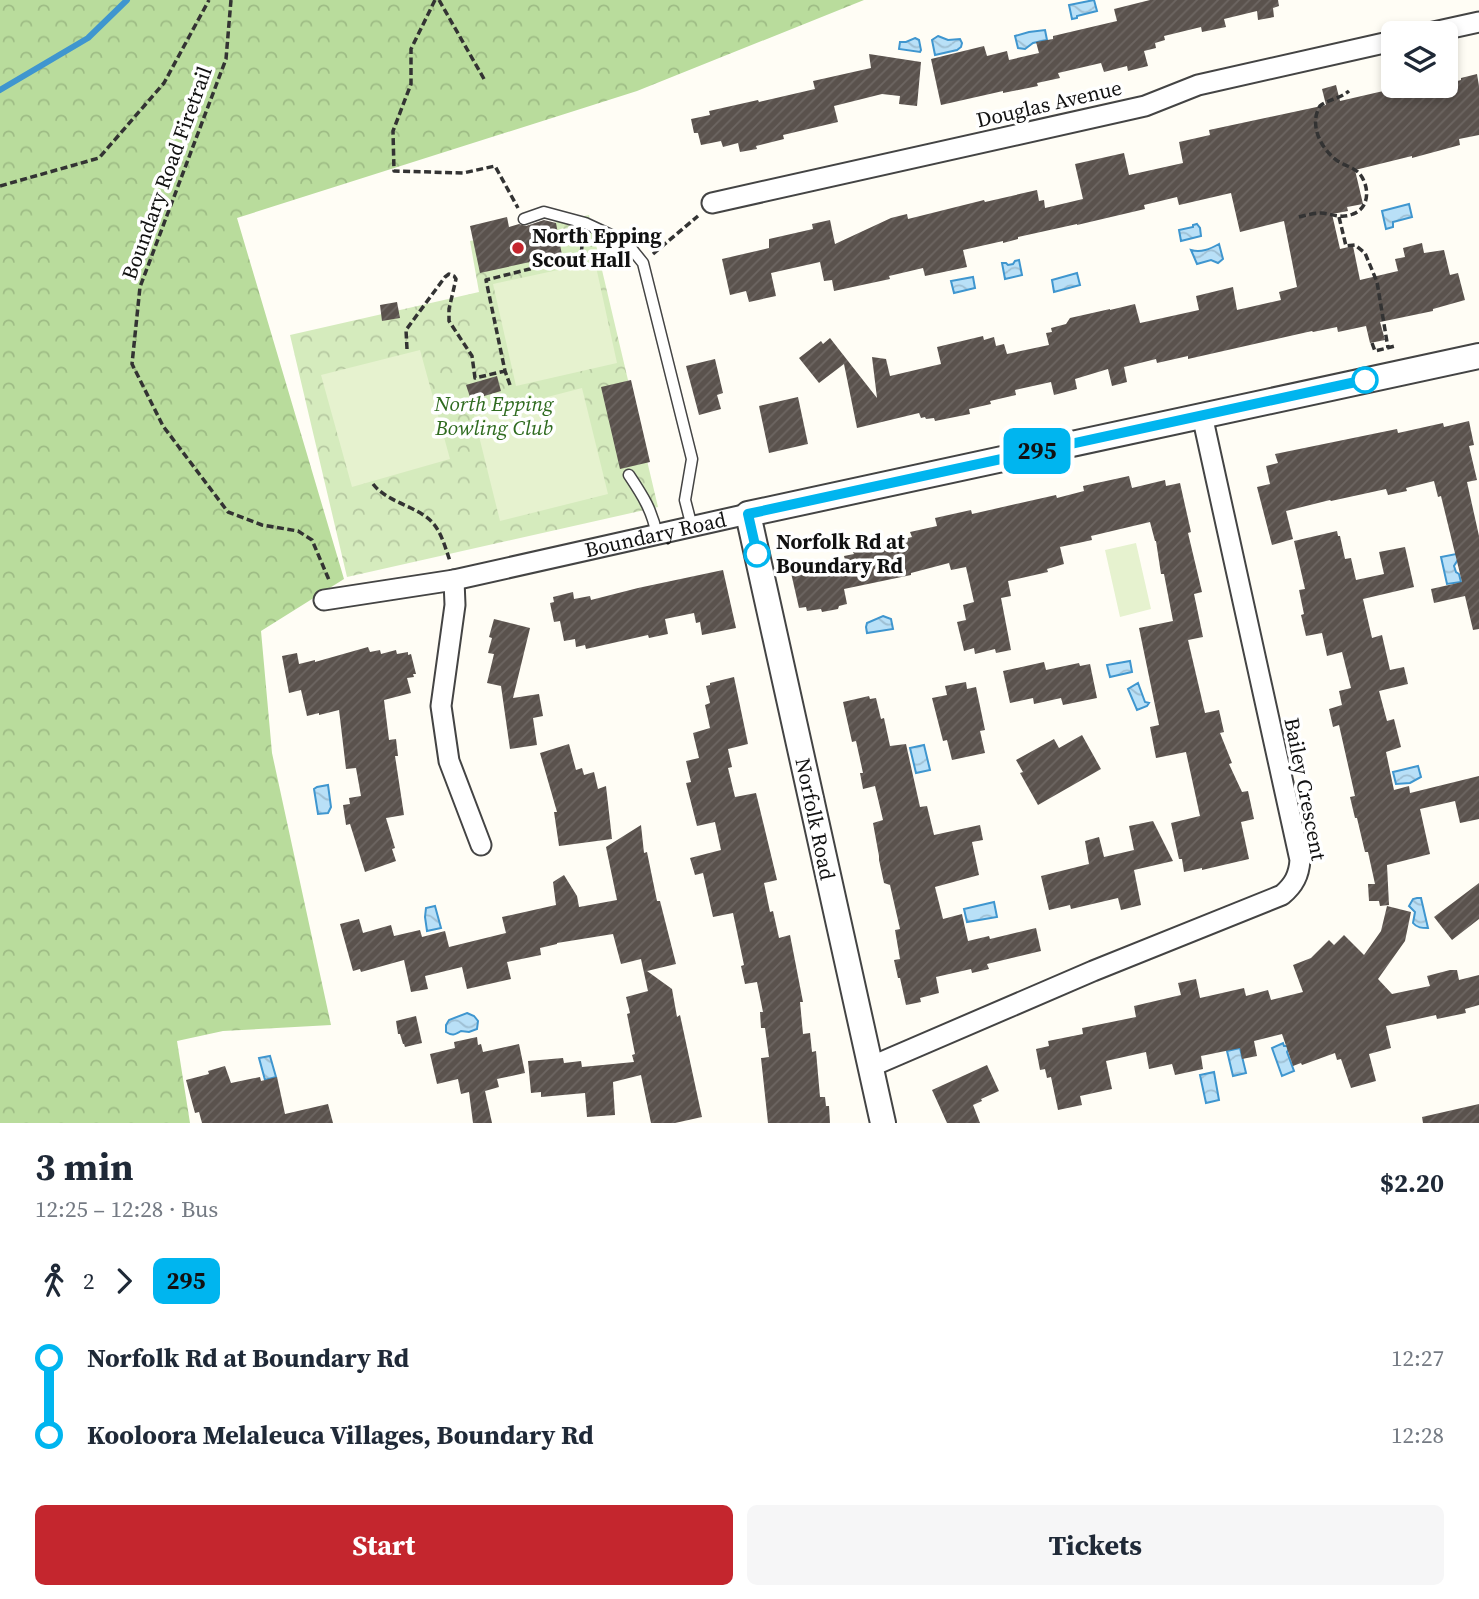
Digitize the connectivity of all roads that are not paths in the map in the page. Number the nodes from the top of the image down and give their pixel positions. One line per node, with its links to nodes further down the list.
1 (1479, 22): 2 (street)
2 (1458, 27)
3 (1381, 44): 4 (street, Douglas Avenue)
4 (712, 203)
5 (524, 219): 10 (lane)
6 (1479, 356): 7 (street, Boundary Road)
7 (1202, 415): 9 (street, Boundary Road); 15 (street, Bailey Crescent)
8 (629, 475): 11 (lane)
9 (748, 514): 10 (street, Boundary Road); 15 (street, Norfolk Road)
10 (692, 528): 11 (street, Boundary Road)
11 (657, 535): 12 (street, Boundary Road)
12 (456, 579): 13 (street, Boundary Road); 14 (street)
13 (330, 599)
14 (481, 845)
15 (870, 1067): 16 (street, Norfolk Road)
16 (883, 1123)

